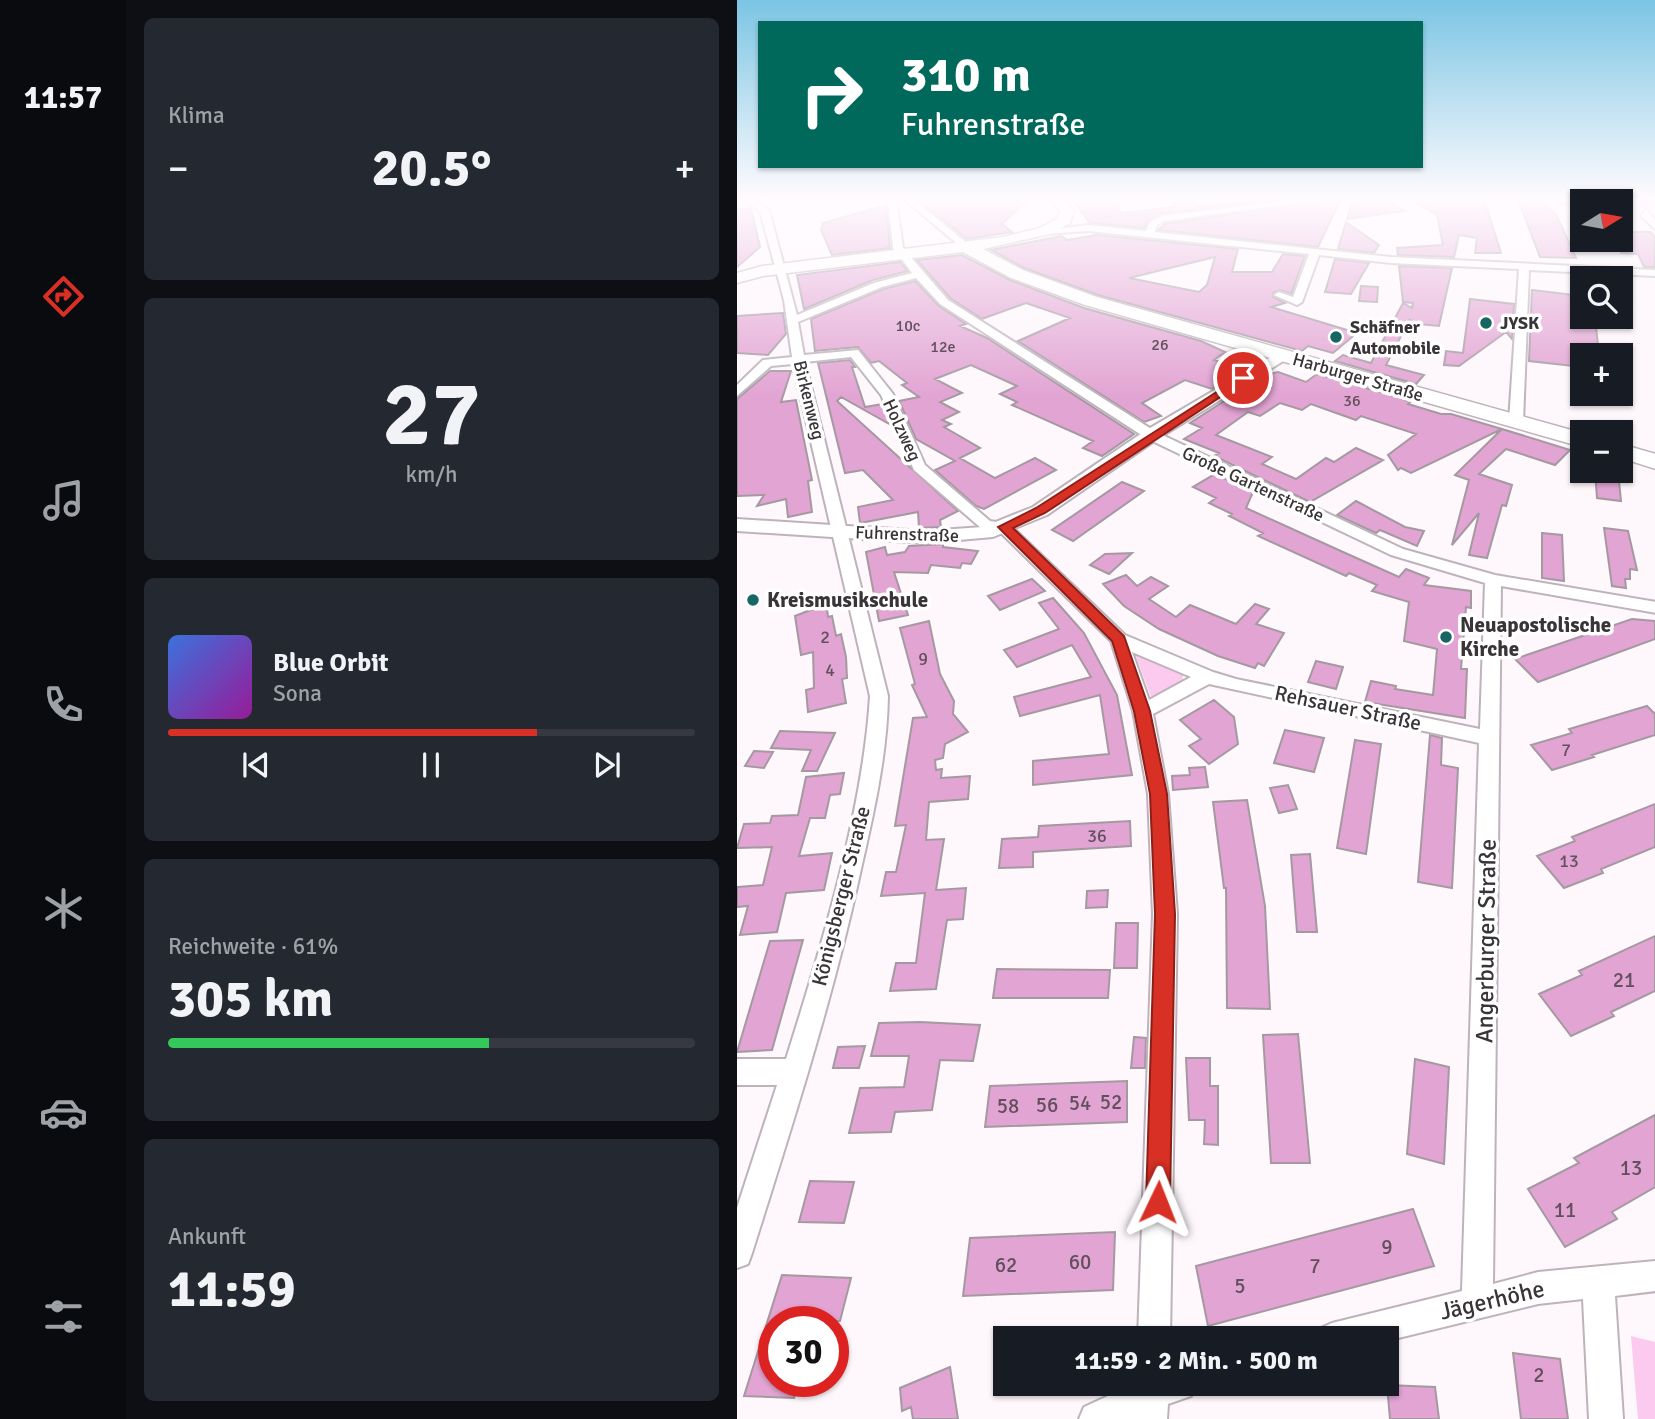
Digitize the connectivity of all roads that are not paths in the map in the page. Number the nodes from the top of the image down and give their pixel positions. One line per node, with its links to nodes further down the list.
1 (803, 265): 7 (main road)
2 (912, 265): 9 (street, Große Gartenstraße)
3 (1001, 265): 13 (main road, Harburger Straße)
4 (1310, 265): 11 (street)
5 (1504, 265): 6 (street)
6 (1524, 266): 8 (street); 16 (street)
7 (780, 268): 10 (main road); 12 (street, Birkenweg)
8 (1655, 273)
9 (916, 275): 12 (street); 17 (street, Große Gartenstraße)
10 (737, 278)
11 (1279, 295)
12 (792, 321): 14 (street, Birkenweg)
13 (1274, 353): 16 (main road, Harburger Straße); 17 (street, Fuhrenstraße)
14 (798, 358): 15 (street); 20 (street, Holzweg); 21 (street, Birkenweg)
15 (737, 392)
16 (1516, 422): 18 (main road, Harburger Straße)
17 (1151, 435): 20 (street, Fuhrenstraße); 22 (street, Große Gartenstraße)
18 (1570, 438)
19 (737, 525): 21 (street, Fuhrenstraße)
20 (1004, 527): 21 (street, Fuhrenstraße); 24 (street)
21 (842, 532): 29 (street, Königsberger Straße)
22 (1492, 580): 23 (street, Große Gartenstraße); 27 (street, Angerburger Straße)
23 (1655, 607)
24 (1119, 639): 25 (street, Rehsauer Straße); 26 (street)
25 (1207, 677): 26 (street); 27 (street, Rehsauer Straße)
26 (1142, 711): 34 (street)
27 (1490, 738): 33 (street, Angerburger Straße)
28 (737, 1072): 29 (street)
29 (795, 1072): 30 (street, Königsberger Straße)
30 (737, 1253)
31 (1655, 1276): 32 (street, Jägerhöhe)
32 (1598, 1280): 33 (street, Jägerhöhe); 38 (street)
33 (1477, 1302): 35 (street, Jägerhöhe)
34 (1153, 1326)
35 (1383, 1326)
36 (1155, 1396): 37 (street)
37 (1096, 1419)
38 (1606, 1419)

